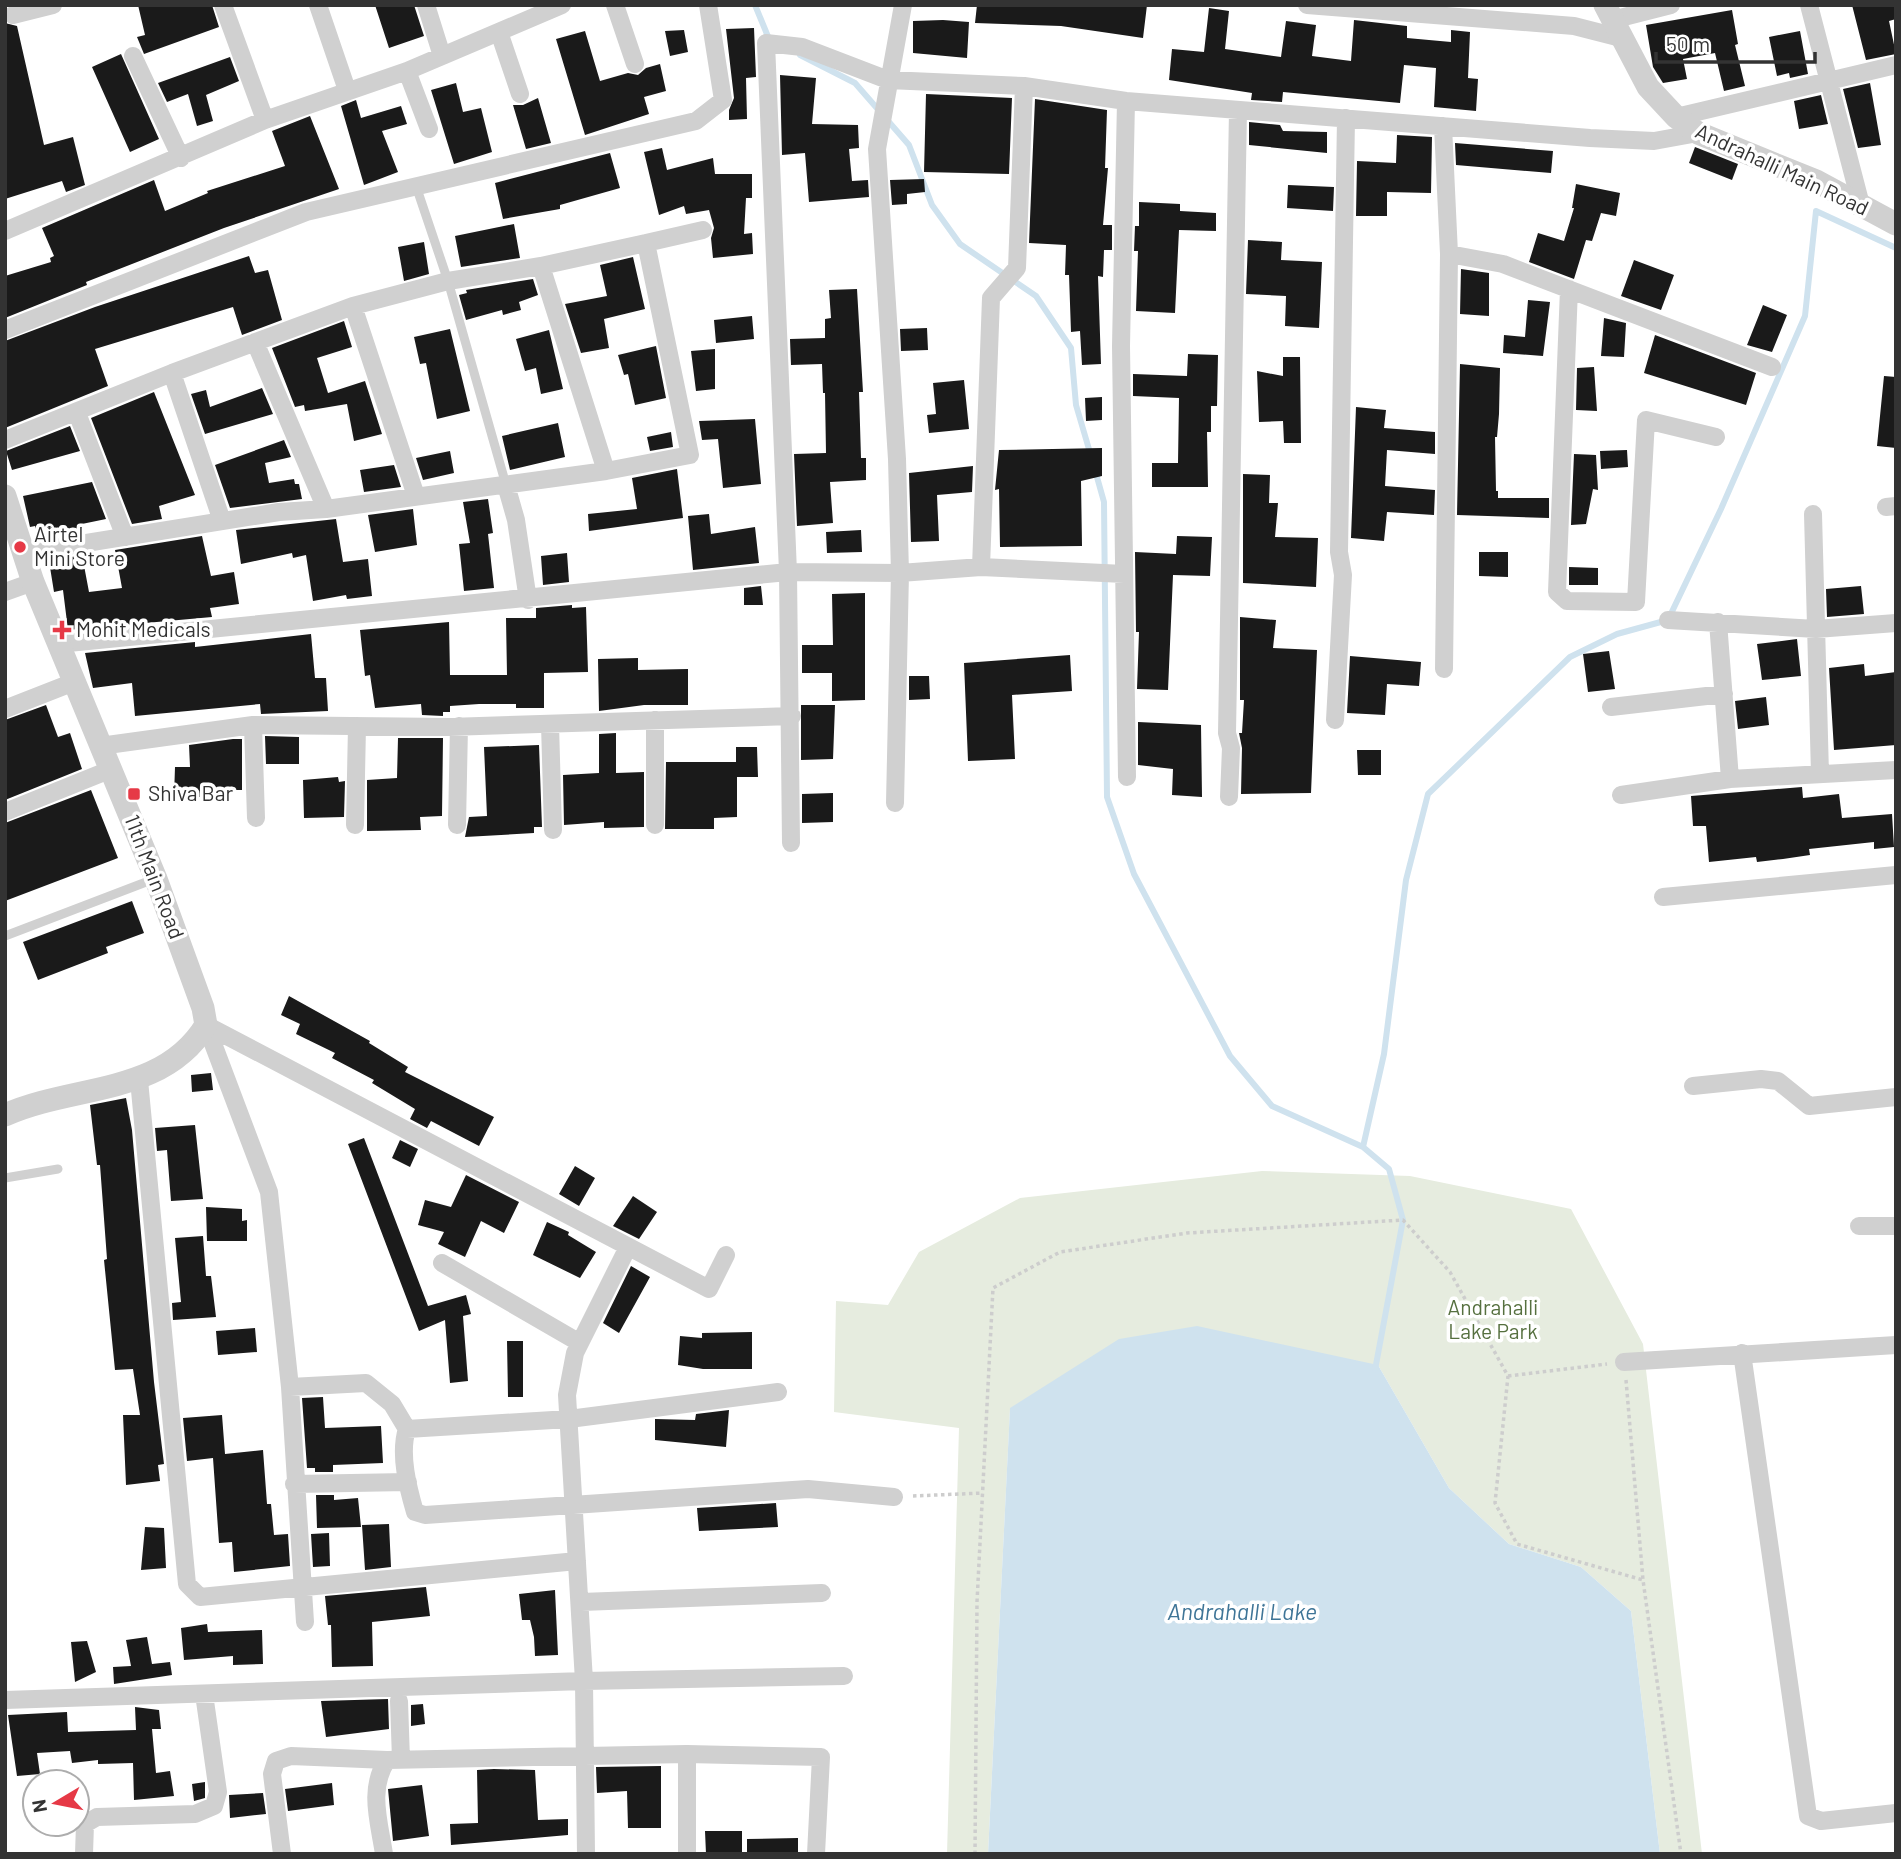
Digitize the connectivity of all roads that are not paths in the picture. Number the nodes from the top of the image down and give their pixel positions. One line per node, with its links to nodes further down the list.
1 (53, 5): 13 (street)
2 (223, 5): 30 (street)
3 (318, 5): 24 (street)
4 (426, 5): 17 (street)
5 (562, 5): 12 (street)
6 (615, 5): 18 (street)
7 (708, 5): 35 (street)
8 (903, 5): 21 (street)
9 (1307, 5): 14 (street)
10 (1671, 5): 14 (street)
11 (1809, 5): 22 (street)
12 (538, 10): 15 (street)
13 (13, 15)
14 (1613, 21): 28 (street, Andrahalli Main Road)
15 (499, 32): 17 (street); 25 (street)
16 (133, 56): 34 (street)
17 (442, 56): 20 (street)
18 (635, 64)
19 (1896, 65): 22 (street)
20 (407, 71): 24 (street); 32 (street)
21 (888, 80): 23 (street); 63 (street); 64 (street)
22 (1829, 80): 28 (street); 36 (street)
23 (1024, 86): 26 (street); 62 (street)
24 (347, 90): 30 (street)
25 (520, 94)
26 (1126, 101): 27 (street); 65 (street)
27 (1238, 110): 29 (street); 93 (street)
28 (1676, 117): 33 (street, Andrahalli Main Road)
29 (1346, 118): 31 (street); 81 (street)
30 (265, 120): 34 (street)
31 (1443, 126): 33 (street); 41 (street)
32 (429, 129)
33 (1698, 134): 36 (street, Andrahalli Main Road)
34 (181, 158): 39 (street)
35 (416, 186): 43 (lane); 46 (street)
36 (1861, 205): 37 (street, Andrahalli Main Road)
37 (1896, 224)
38 (704, 230): 40 (street)
39 (5, 231)
40 (646, 243): 42 (street); 53 (street)
41 (1449, 254): 44 (street); 74 (street)
42 (541, 266): 43 (street); 53 (street)
43 (448, 281): 45 (street); 54 (lane)
44 (1569, 289): 48 (street); 51 (street)
45 (353, 306): 47 (street); 56 (street)
46 (5, 330)
47 (256, 342): 49 (street); 57 (street)
48 (1772, 367)
49 (172, 373): 50 (street); 59 (street)
50 (77, 413): 52 (street); 60 (street)
51 (1716, 437)
52 (5, 440)
53 (606, 471): 54 (street)
54 (506, 485): 56 (street); 68 (street)
55 (5, 496): 61 (street, 11th Main Road)
56 (416, 496): 57 (street)
57 (326, 509): 59 (street)
58 (1813, 514): 72 (street)
59 (222, 521): 60 (street)
60 (125, 537): 61 (street)
61 (24, 553): 66 (street, 11th Main Road)
62 (982, 567): 64 (street); 65 (street)
63 (788, 572): 64 (street); 68 (street); 79 (street)
64 (900, 573): 94 (street)
65 (1120, 574): 90 (street)
66 (33, 582): 67 (street); 73 (street, 11th Main Road)
67 (5, 592)
68 (528, 600): 73 (street)
69 (1668, 620): 70 (street)
70 (1718, 621): 72 (street); 76 (street)
71 (1896, 623): 72 (street)
72 (1815, 629): 89 (street)
73 (58, 643): 75 (street, 11th Main Road)
74 (1444, 669)
75 (74, 682): 78 (street); 86 (street, 11th Main Road)
76 (1724, 694): 77 (street); 91 (street)
77 (1611, 707)
78 (5, 709)
79 (792, 716): 80 (street); 101 (street)
80 (655, 720): 82 (street); 99 (street)
81 (1335, 720)
82 (550, 724): 85 (street); 100 (street)
83 (253, 725): 84 (street); 86 (street); 96 (street)
84 (357, 726): 85 (street); 97 (street)
85 (459, 726): 98 (street)
86 (100, 746): 87 (street, 11th Main Road)
87 (112, 769): 95 (street); 103 (street, 11th Main Road)
88 (1896, 770): 89 (street)
89 (1820, 774): 91 (street)
90 (1127, 777)
91 (1730, 779): 92 (street)
92 (1621, 795)
93 (1229, 797)
94 (895, 803)
95 (5, 812)
96 (256, 818)
97 (355, 825)
98 (457, 825)
99 (655, 825)
100 (552, 830)
101 (791, 843)
102 (1896, 875): 104 (street)
103 (156, 879): 105 (lane); 106 (street, 11th Main Road)
104 (1663, 897)
105 (5, 936)
106 (206, 1025): 107 (street); 115 (street); 122 (street)
107 (139, 1080): 110 (street); 131 (street)
108 (1693, 1086): 109 (street)
109 (1896, 1097)
110 (5, 1115)
111 (58, 1169): 112 (lane)
112 (5, 1178)
113 (1859, 1226): 114 (street)
114 (1896, 1226)
115 (628, 1247): 116 (street); 118 (street)
116 (726, 1255)
117 (442, 1263): 118 (street)
118 (580, 1343): 124 (street)
119 (1896, 1345): 120 (street)
120 (1742, 1353): 121 (street); 143 (street)
121 (1624, 1362)
122 (289, 1387): 125 (street); 127 (street)
123 (778, 1392): 124 (street)
124 (569, 1419): 125 (street); 129 (street)
125 (407, 1429): 126 (street)
126 (408, 1482): 127 (street); 129 (street)
127 (294, 1484): 131 (street)
128 (894, 1497): 129 (street)
129 (574, 1504): 130 (street)
130 (577, 1561): 131 (street); 133 (street)
131 (301, 1588): 134 (street)
132 (822, 1593): 133 (street)
133 (581, 1602): 136 (street)
134 (305, 1622)
135 (844, 1675): 136 (street)
136 (584, 1681): 137 (street); 141 (street)
137 (204, 1694): 138 (street); 144 (street)
138 (5, 1700)
139 (399, 1701): 142 (street)
140 (687, 1754): 141 (street); 148 (street); 149 (street)
141 (585, 1755): 142 (street); 147 (street)
142 (394, 1760): 145 (street); 146 (street)
143 (1896, 1813)
144 (84, 1854)
145 (282, 1854)
146 (384, 1854)
147 (584, 1854)
148 (687, 1854)
149 (816, 1854)

